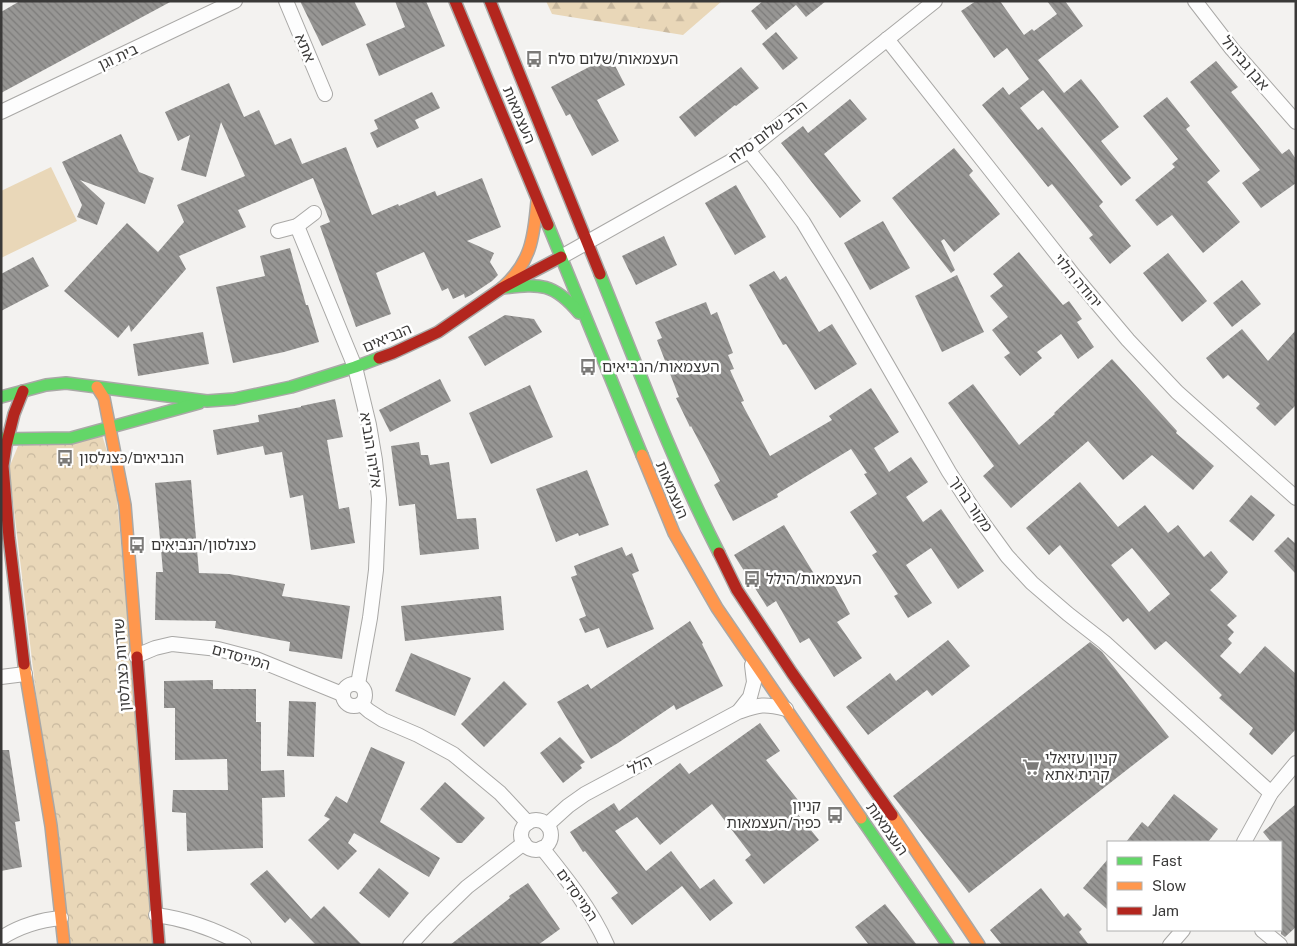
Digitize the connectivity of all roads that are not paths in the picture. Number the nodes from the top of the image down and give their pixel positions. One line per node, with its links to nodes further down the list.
1 (235, 1): 9 (street, בית וגן)
2 (286, 1): 8 (street, אתא)
3 (455, 1): 12 (main road, העצמאות)
4 (490, 1): 16 (main road, העצמאות)
5 (935, 1): 7 (street, הרב שלום סלח)
6 (1195, 1): 10 (street, אבן גבירול)
7 (887, 39): 11 (street, הרב שלום סלח); 27 (street, יהודה הלוי)
8 (325, 94)
9 (1, 112)
10 (1296, 122)
11 (748, 150): 16 (street, הרב שלום סלח); 38 (street, מקור ברוך)
12 (537, 198): 17 (main road, העצמאות); 18 (main road)
13 (314, 213): 14 (street)
14 (297, 226): 15 (street); 20 (street, אליהו הנביא)
15 (278, 231)
16 (588, 243): 17 (street, הרב שלום סלח); 55 (main road, העצמאות)
17 (561, 257): 18 (main road, הנביאים); 19 (main road, העצמאות)
18 (502, 288): 19 (main road); 20 (main road, הנביאים)
19 (586, 321): 29 (main road, העצמאות)
20 (354, 367): 24 (main road, הנביאים); 32 (street, אליהו הנביא)
21 (96, 386): 22 (main road, הנביאים); 24 (main road, הנביאים); 25 (main road, שדרות כצנלסון)
22 (23, 392): 23 (main road, הנביאים); 26 (main road)
23 (1, 397)
24 (207, 401): 25 (main road, הנביאים)
25 (111, 427): 26 (main road, הנביאים); 28 (main road, שדרות כצנלסון)
26 (5, 439): 30 (main road)
27 (1296, 498)
28 (136, 656): 33 (street, המייסדים); 44 (main road, שדרות כצנלסון)
29 (751, 658): 35 (main road, העצמאות); 36 (street, הלל)
30 (25, 674): 31 (street); 45 (main road)
31 (1, 677)
32 (358, 684): 33 (street); 34 (street)
33 (342, 694): 34 (street)
34 (362, 704): 39 (street)
35 (786, 709): 36 (street, הלל); 54 (main road, העצמאות)
36 (738, 712): 40 (street, הלל)
37 (1296, 764): 38 (street)
38 (1271, 794): 41 (street)
39 (528, 823): 40 (street); 42 (street)
40 (547, 825): 43 (street)
41 (1245, 841)
42 (524, 844): 43 (street); 52 (street)
43 (542, 848): 53 (street, המייסדים)
44 (156, 915): 50 (main road, שדרות כצנלסון); 51 (street)
45 (61, 918): 48 (street); 49 (main road)
46 (1182, 931): 56 (street)
47 (1263, 931): 57 (street)
48 (1, 938)
49 (64, 945)
50 (159, 945)
51 (244, 945)
52 (410, 945)
53 (607, 945)
54 (948, 945)
55 (979, 945)
56 (1170, 945)
57 (1280, 945)

